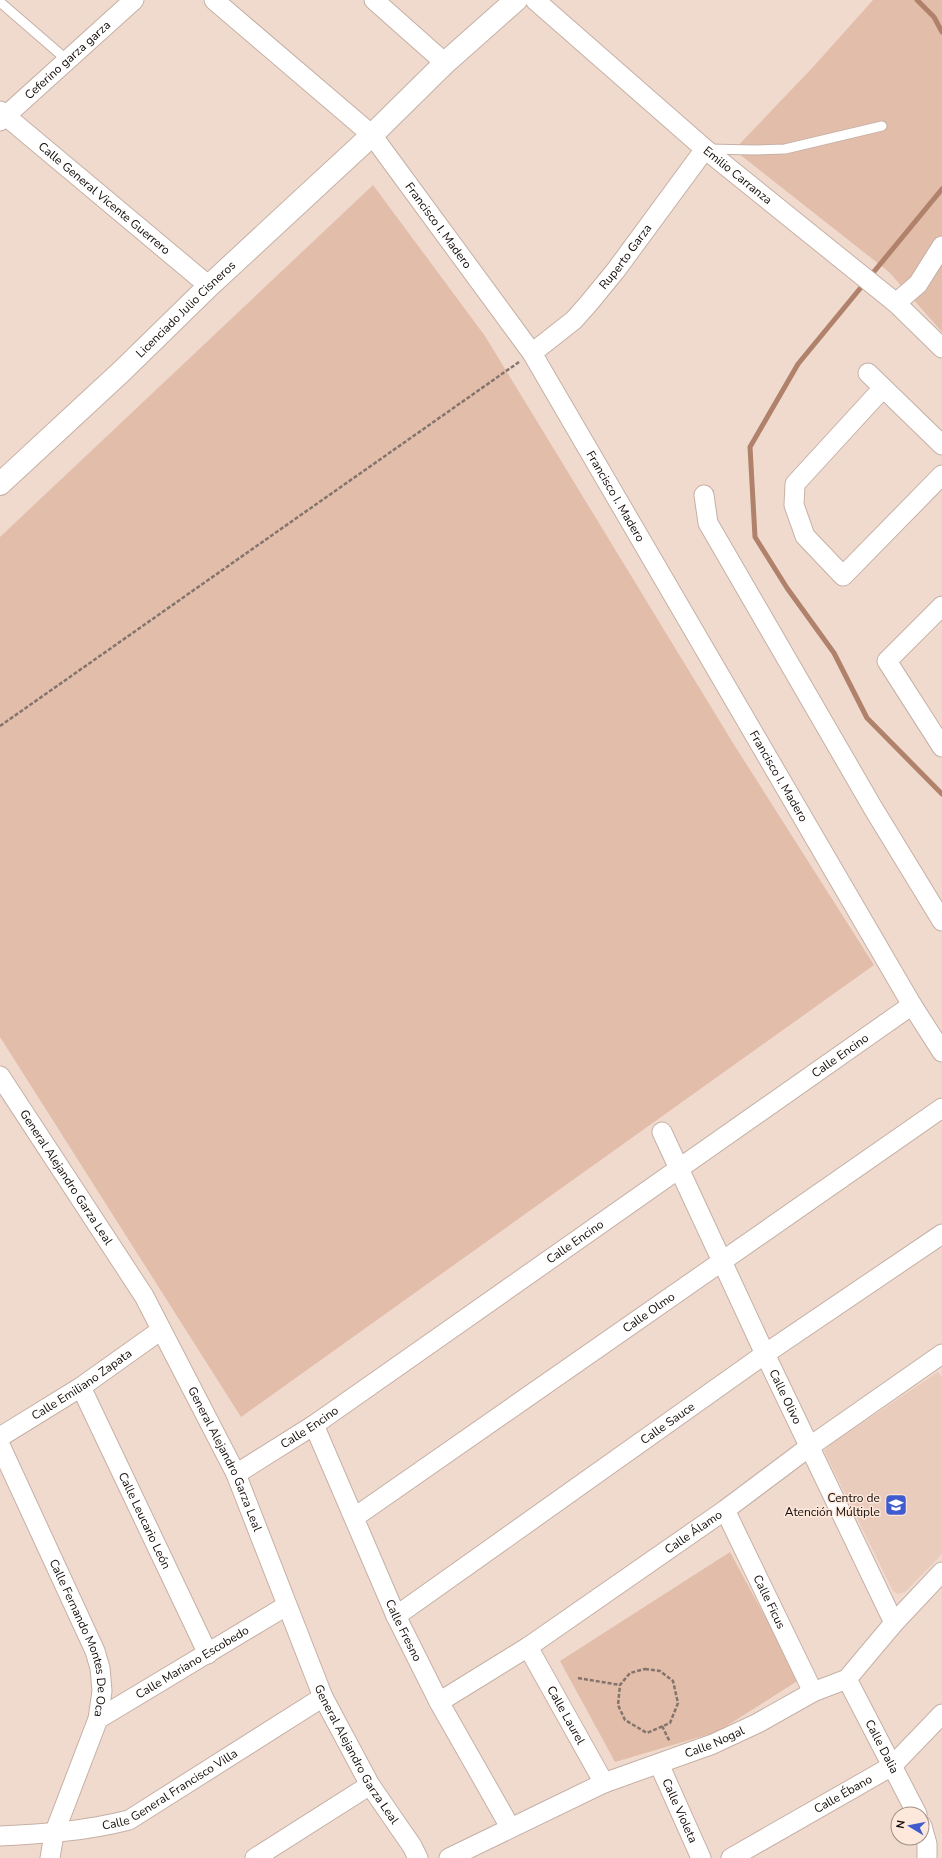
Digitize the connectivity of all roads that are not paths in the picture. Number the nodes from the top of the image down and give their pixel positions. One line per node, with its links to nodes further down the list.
1 (134, 0): 7 (street, Ceferino garza garza)
2 (214, 0): 11 (street, Francisco I. Madero)
3 (374, 0): 8 (street)
4 (516, 0): 8 (street, Licenciado Julio Cisneros)
5 (535, 0): 12 (street, Emilio Carranza)
6 (0, 2): 7 (lane)
7 (67, 60): 9 (street, Ceferino garza garza)
8 (445, 63): 11 (street, Licenciado Julio Cisneros)
9 (2, 116): 14 (street, Calle General Vicente Guerrero)
10 (882, 126): 12 (lane)
11 (372, 135): 14 (street, Licenciado Julio Cisneros); 17 (street, Francisco I. Madero)
12 (705, 149): 15 (street, Emilio Carranza); 17 (street, Ruperto Garza)
13 (942, 246): 15 (street)
14 (208, 286): 22 (street, Licenciado Julio Cisneros)
15 (896, 303): 16 (street, Emilio Carranza)
16 (942, 348)
17 (532, 353): 27 (street, Francisco I. Madero)
18 (868, 373): 19 (street)
19 (883, 388): 20 (street); 21 (street)
20 (942, 445)
21 (942, 475)
22 (1, 481)
23 (704, 495): 26 (street)
24 (942, 606): 25 (street)
25 (942, 747)
26 (942, 922)
27 (912, 1005): 28 (street, Francisco I. Madero); 32 (street, Calle Encino)
28 (942, 1052)
29 (0, 1076): 35 (street, General Alejandro Garza Leal)
30 (942, 1108): 34 (street, Calle Olmo)
31 (662, 1132): 32 (street, Calle Olivo)
32 (680, 1169): 34 (street, Calle Olivo); 39 (street, Calle Encino)
33 (942, 1234): 36 (street, Calle Sauce)
34 (721, 1261): 36 (street, Calle Olivo); 45 (street, Calle Olmo)
35 (162, 1330): 38 (street, Calle Emiliano Zapata); 43 (street, General Alejandro Garza Leal)
36 (765, 1354): 42 (street, Calle Olivo); 48 (street, Calle Sauce)
37 (942, 1354): 42 (street, Calle Álamo)
38 (81, 1387): 40 (street, Calle Emiliano Zapata); 51 (street, Calle Leucario León)
39 (314, 1425): 43 (street, Calle Encino); 45 (street, Calle Fresno)
40 (0, 1437)
41 (0, 1445): 57 (street, Calle Fernando Montes De Oca)
42 (809, 1447): 44 (street, Calle Álamo); 49 (street, Calle Olivo)
43 (236, 1474): 47 (street, General Alejandro Garza Leal)
44 (726, 1510): 50 (street, Calle Álamo); 53 (street, Calle Ficus)
45 (355, 1517): 48 (street, Calle Fresno)
46 (942, 1572): 49 (street, Calle Nogal)
47 (286, 1606): 51 (street, Calle Mariano Escobedo); 54 (street, General Alejandro Garza Leal)
48 (396, 1616): 55 (street, Calle Fresno)
49 (894, 1623): 52 (street, Calle Nogal)
50 (528, 1647): 55 (street, Calle Álamo); 60 (street, Calle Laurel)
51 (208, 1654): 57 (street, Calle Mariano Escobedo)
52 (847, 1679): 53 (street, Calle Nogal); 59 (street, Calle Dalia)
53 (813, 1692): 58 (street, Calle Nogal)
54 (323, 1697): 61 (street, General Alejandro Garza Leal); 64 (street, Calle General Francisco Villa)
55 (438, 1702): 63 (street, Calle Fresno)
56 (942, 1714): 59 (street, Calle Ébano)
57 (98, 1719): 64 (street, Calle Fernando Montes De Oca)
58 (659, 1764): 60 (street, Calle Nogal); 68 (street, Calle Violeta)
59 (892, 1766): 62 (street, Calle Dalia); 73 (street, Calle Ébano)
60 (604, 1783): 63 (street, Calle Nogal)
61 (370, 1786): 70 (street); 71 (street, General Alejandro Garza Leal)
62 (913, 1806)
63 (510, 1827): 72 (street, Calle Nogal)
64 (54, 1834): 65 (street, Calle General Francisco Villa); 69 (street, Calle Fernando Montes De Oca)
65 (0, 1836)
66 (927, 1846): 74 (street)
67 (942, 1850): 75 (street)
68 (694, 1856)
69 (50, 1858)
70 (255, 1858)
71 (418, 1858)
72 (449, 1858)
73 (732, 1858)
74 (927, 1858)
75 (933, 1858)

